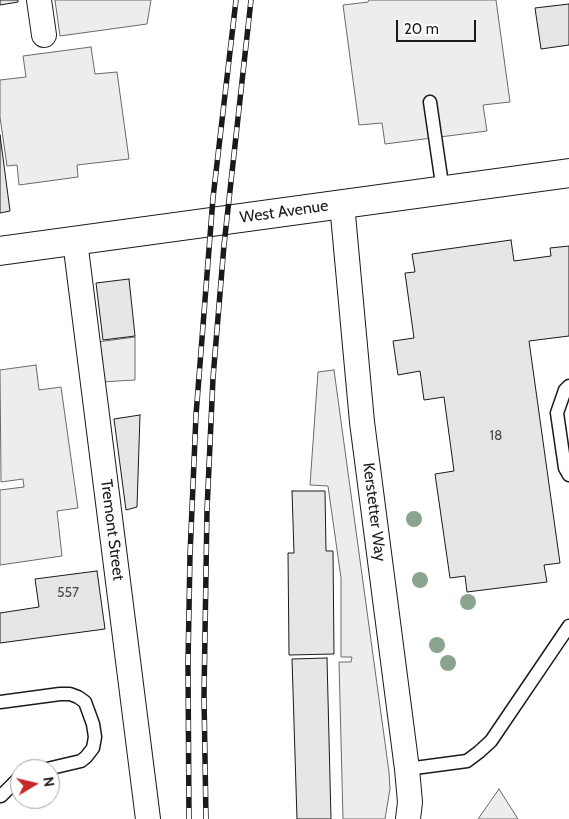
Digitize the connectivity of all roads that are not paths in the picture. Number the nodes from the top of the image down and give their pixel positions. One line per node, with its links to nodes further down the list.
1 (38, 0): 2 (street)
2 (44, 35)
3 (430, 102): 5 (lane)
4 (569, 173): 5 (street, West Avenue)
5 (443, 190): 6 (street, West Avenue)
6 (342, 204): 7 (street, West Avenue); 14 (street, Kerstetter Way)
7 (75, 241): 8 (street, West Avenue); 17 (street, Tremont Street)
8 (0, 251)
9 (569, 386): 10 (lane)
10 (569, 475)
11 (569, 626): 14 (lane)
12 (0, 702): 13 (lane)
13 (60, 766)
14 (407, 769): 18 (street, Kerstetter Way)
15 (10, 787): 16 (lane)
16 (1, 796)
17 (148, 819)
18 (408, 819)

